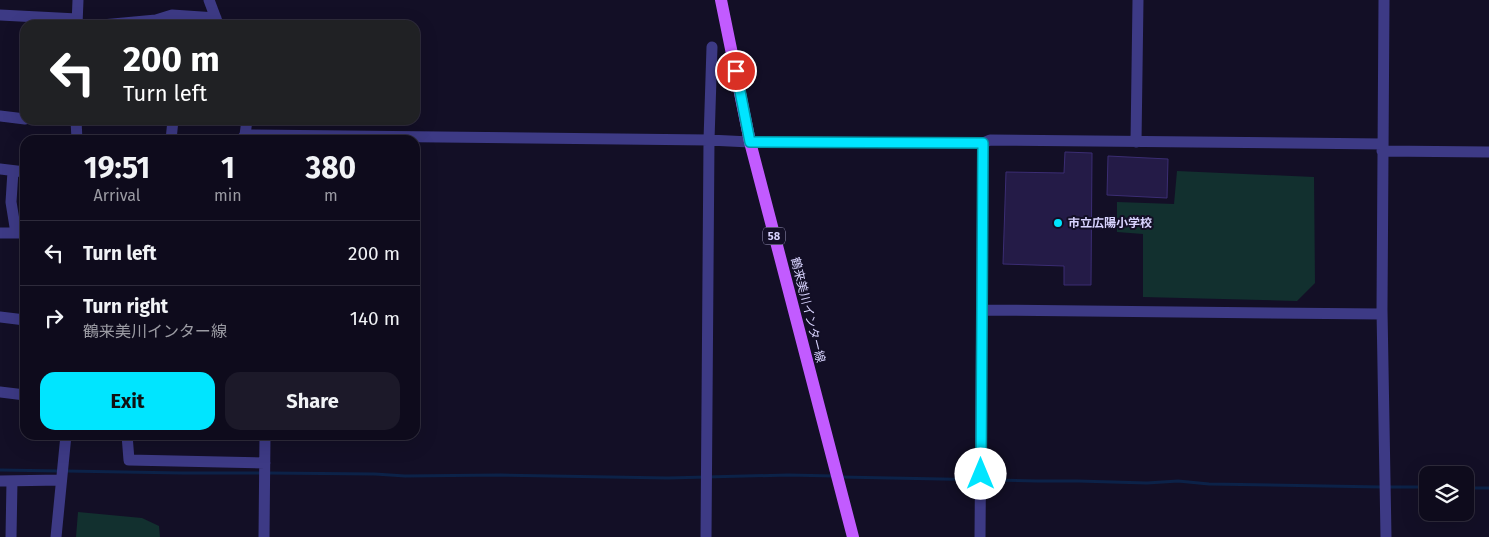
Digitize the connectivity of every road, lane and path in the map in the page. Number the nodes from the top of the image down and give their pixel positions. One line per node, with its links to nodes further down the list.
1 (78, 0): 8 (street)
2 (209, 0): 11 (street)
3 (721, 0): 17 (main road, 鶴来美川インター線 / 58)
4 (1138, 0): 18 (street)
5 (1384, 0): 20 (street)
6 (0, 15): 7 (street)
7 (55, 20)
8 (77, 20)
9 (162, 20): 10 (street)
10 (204, 20)
11 (216, 20)
12 (712, 47): 16 (street)
13 (0, 116): 14 (street)
14 (20, 118)
15 (420, 139): 16 (street)
16 (709, 140): 17 (street); 43 (street)
17 (750, 142): 19 (street); 44 (main road, 鶴来美川インター線 / 58)
18 (1136, 142): 19 (street); 20 (street)
19 (983, 143): 27 (street)
20 (1383, 148): 21 (street); 28 (street)
21 (1489, 152)
22 (0, 169): 23 (street)
23 (19, 172): 24 (street)
24 (20, 230)
25 (0, 233): 26 (street)
26 (20, 233)
27 (982, 310): 28 (street); 45 (street)
28 (1382, 314): 46 (street)
29 (0, 317): 30 (street)
30 (20, 319)
31 (0, 392): 32 (street)
32 (20, 394)
33 (66, 440): 37 (street)
34 (127, 440): 36 (street)
35 (266, 440): 36 (street)
36 (265, 470): 42 (street)
37 (61, 480): 39 (street); 41 (street)
38 (0, 481): 39 (street)
39 (12, 481): 40 (street)
40 (12, 537)
41 (56, 537)
42 (264, 537)
43 (706, 537)
44 (853, 537)
45 (980, 537)
46 (1386, 537)

